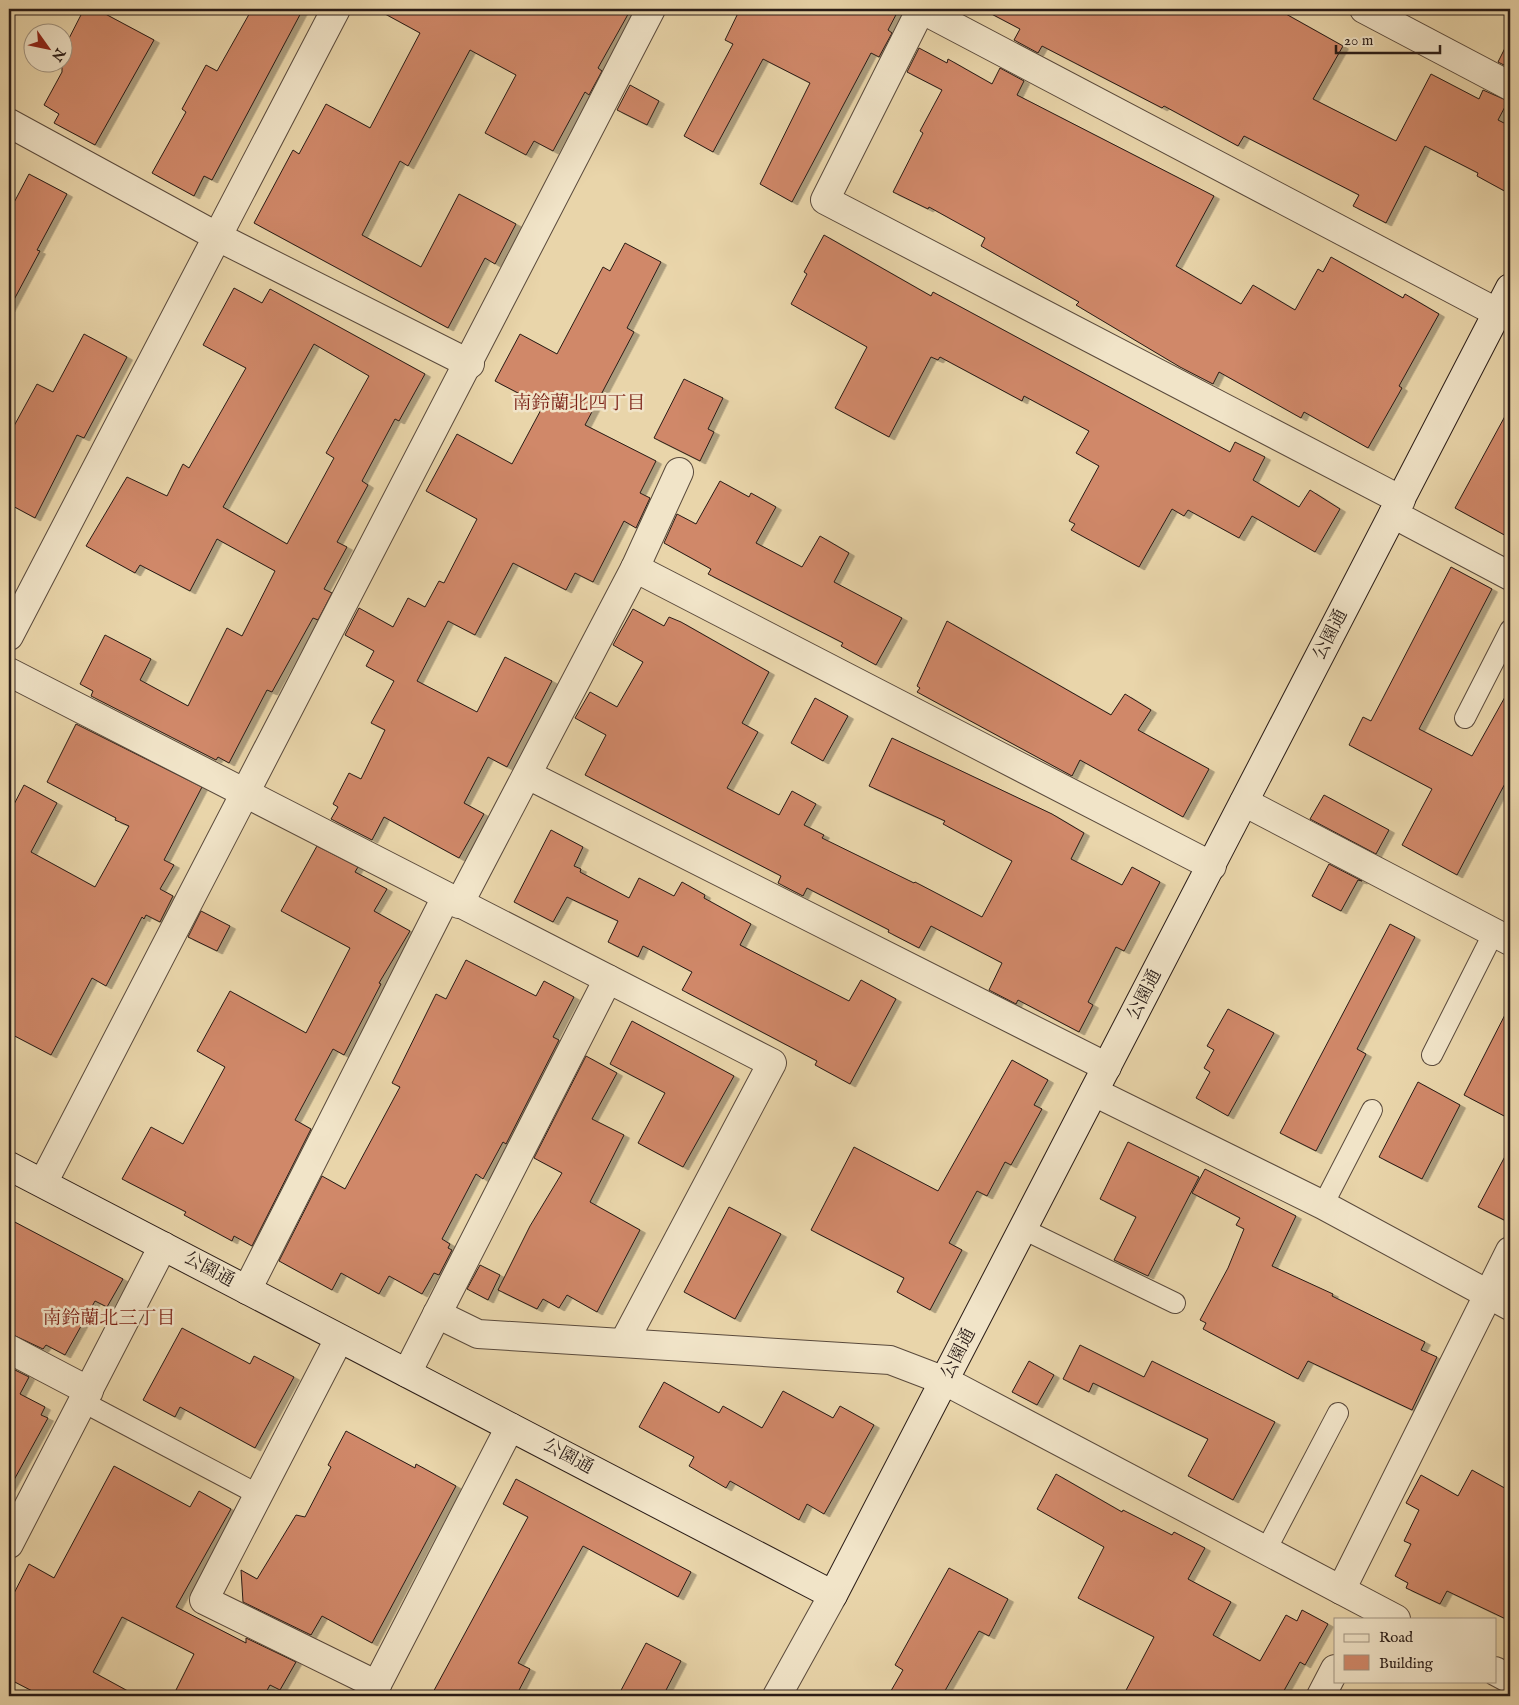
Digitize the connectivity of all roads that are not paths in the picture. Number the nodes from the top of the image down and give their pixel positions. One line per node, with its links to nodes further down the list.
1 (336, 9): 7 (street)
2 (651, 9): 10 (street)
3 (921, 9): 9 (street); 12 (street)
4 (1364, 9): 5 (street)
5 (1510, 86)
6 (9, 123): 7 (street)
7 (218, 237): 10 (street); 16 (street)
8 (1510, 288): 9 (street, 公園通)
9 (1498, 313): 12 (street, 公園通)
10 (470, 364): 20 (street)
11 (679, 472): 13 (street)
12 (1397, 507): 14 (street); 21 (street, 公園通)
13 (635, 568): 19 (street); 22 (street)
14 (1510, 576)
15 (1510, 630): 18 (lane)
16 (9, 636)
17 (9, 672): 20 (street)
18 (1465, 718)
19 (528, 775): 23 (street); 27 (street)
20 (245, 790): 23 (street); 31 (street)
21 (1244, 802): 22 (street, 公園通); 24 (street)
22 (1212, 866): 27 (street, 公園通)
23 (452, 900): 25 (street); 36 (street)
24 (1502, 936): 26 (lane)
25 (608, 979): 39 (street); 41 (street)
26 (1432, 1056)
27 (1107, 1067): 28 (street, 公園通)
28 (1094, 1092): 32 (street); 33 (street, 公園通)
29 (1372, 1110): 32 (lane)
30 (9, 1166): 31 (street, 公園通)
31 (43, 1183): 34 (street, 公園通)
32 (1323, 1205): 37 (street)
33 (1023, 1229): 38 (lane); 44 (street, 公園通)
34 (163, 1246): 36 (street, 公園通); 45 (street)
35 (1510, 1251): 37 (street)
36 (246, 1290): 40 (street, 公園通)
37 (1499, 1300): 51 (street)
38 (1175, 1304)
39 (437, 1314): 41 (street); 43 (street)
40 (339, 1339): 43 (street, 公園通); 48 (street)
41 (624, 1342): 44 (street)
42 (9, 1350): 45 (street)
43 (407, 1373): 47 (street, 公園通)
44 (945, 1381): 50 (street); 52 (street, 公園通)
45 (86, 1396): 48 (lane); 49 (street)
46 (1338, 1413): 50 (lane)
47 (510, 1427): 52 (street, 公園通); 58 (street)
48 (259, 1495): 58 (street)
49 (9, 1544)
50 (1266, 1550): 51 (street)
51 (1342, 1590): 53 (street)
52 (833, 1595): 59 (street)
53 (1365, 1612): 54 (street)
54 (1392, 1618)
55 (1334, 1671): 60 (street)
56 (1496, 1672): 57 (street)
57 (1510, 1679)
58 (374, 1691)
59 (777, 1696)
60 (1321, 1696)

